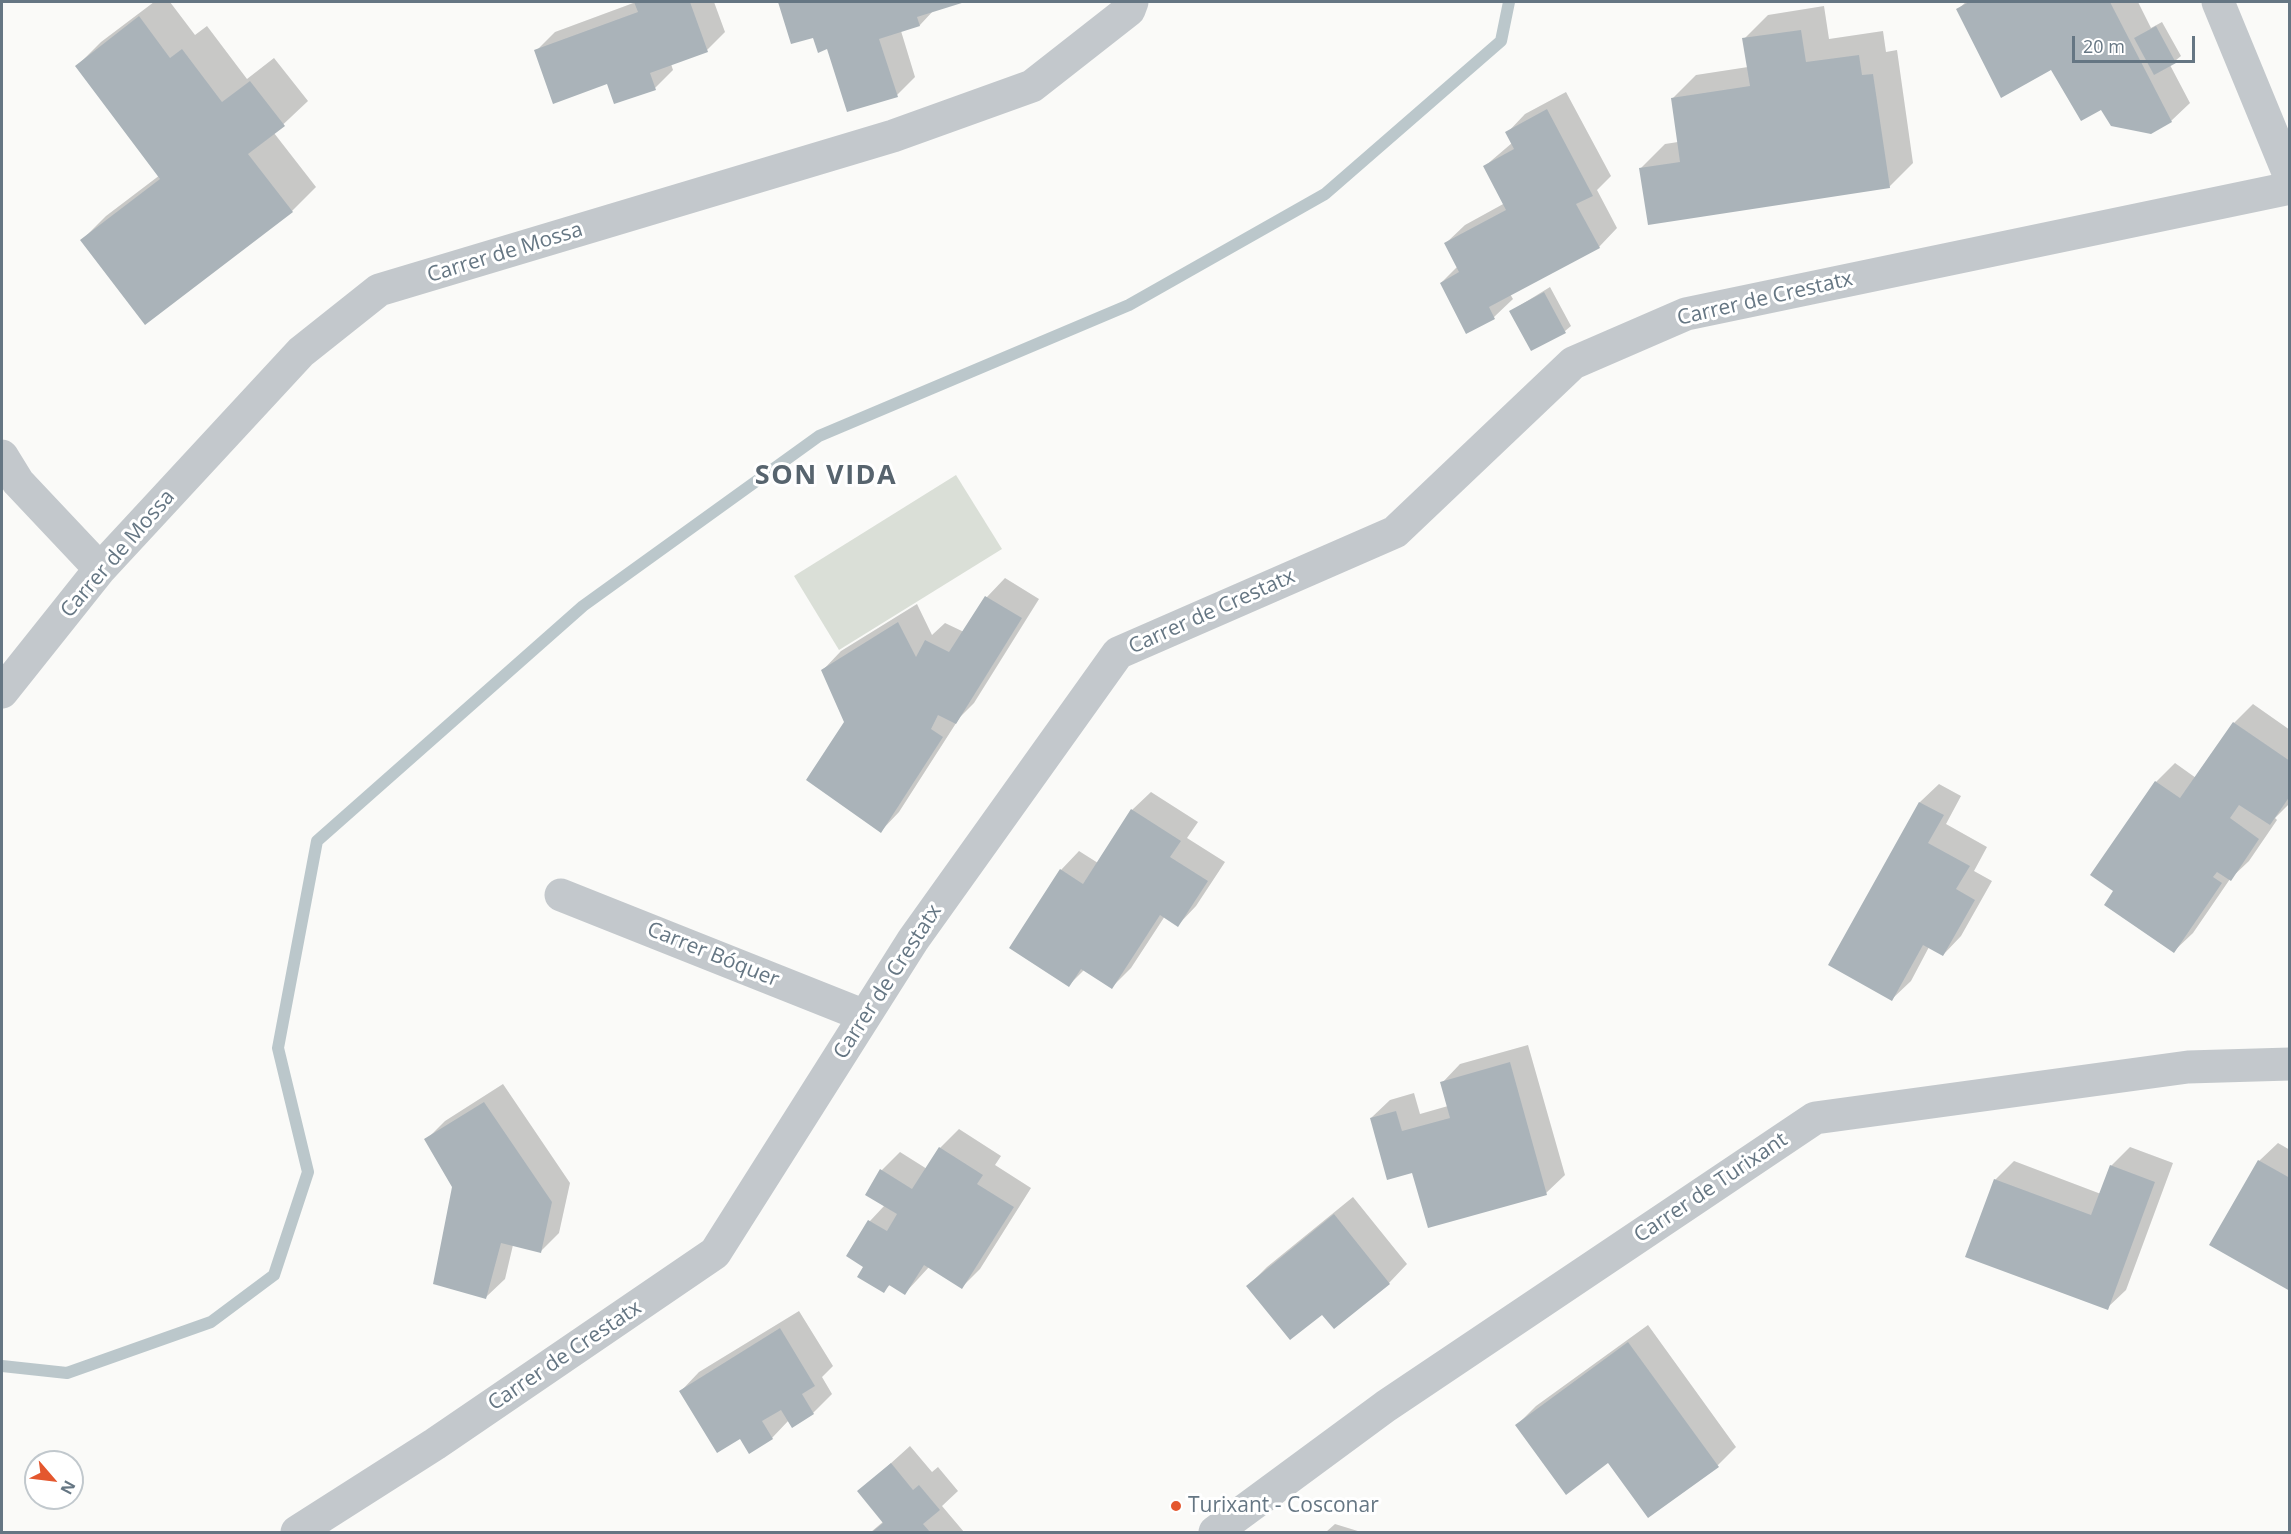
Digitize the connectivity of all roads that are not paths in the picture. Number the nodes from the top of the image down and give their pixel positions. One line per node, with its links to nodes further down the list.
1 (1132, 2): 6 (street, Carrer de Mossa)
2 (2218, 2): 3 (street)
3 (2289, 177)
4 (2289, 188): 9 (street, Carrer de Crestatx)
5 (2, 456): 6 (street)
6 (100, 569): 7 (street, Carrer de Mossa)
7 (2, 692)
8 (561, 895): 9 (street, Carrer Bóquer)
9 (865, 1016): 11 (street, Carrer de Crestatx)
10 (2289, 1064): 12 (street, Carrer de Turixant)
11 (297, 1533)
12 (1215, 1533)

